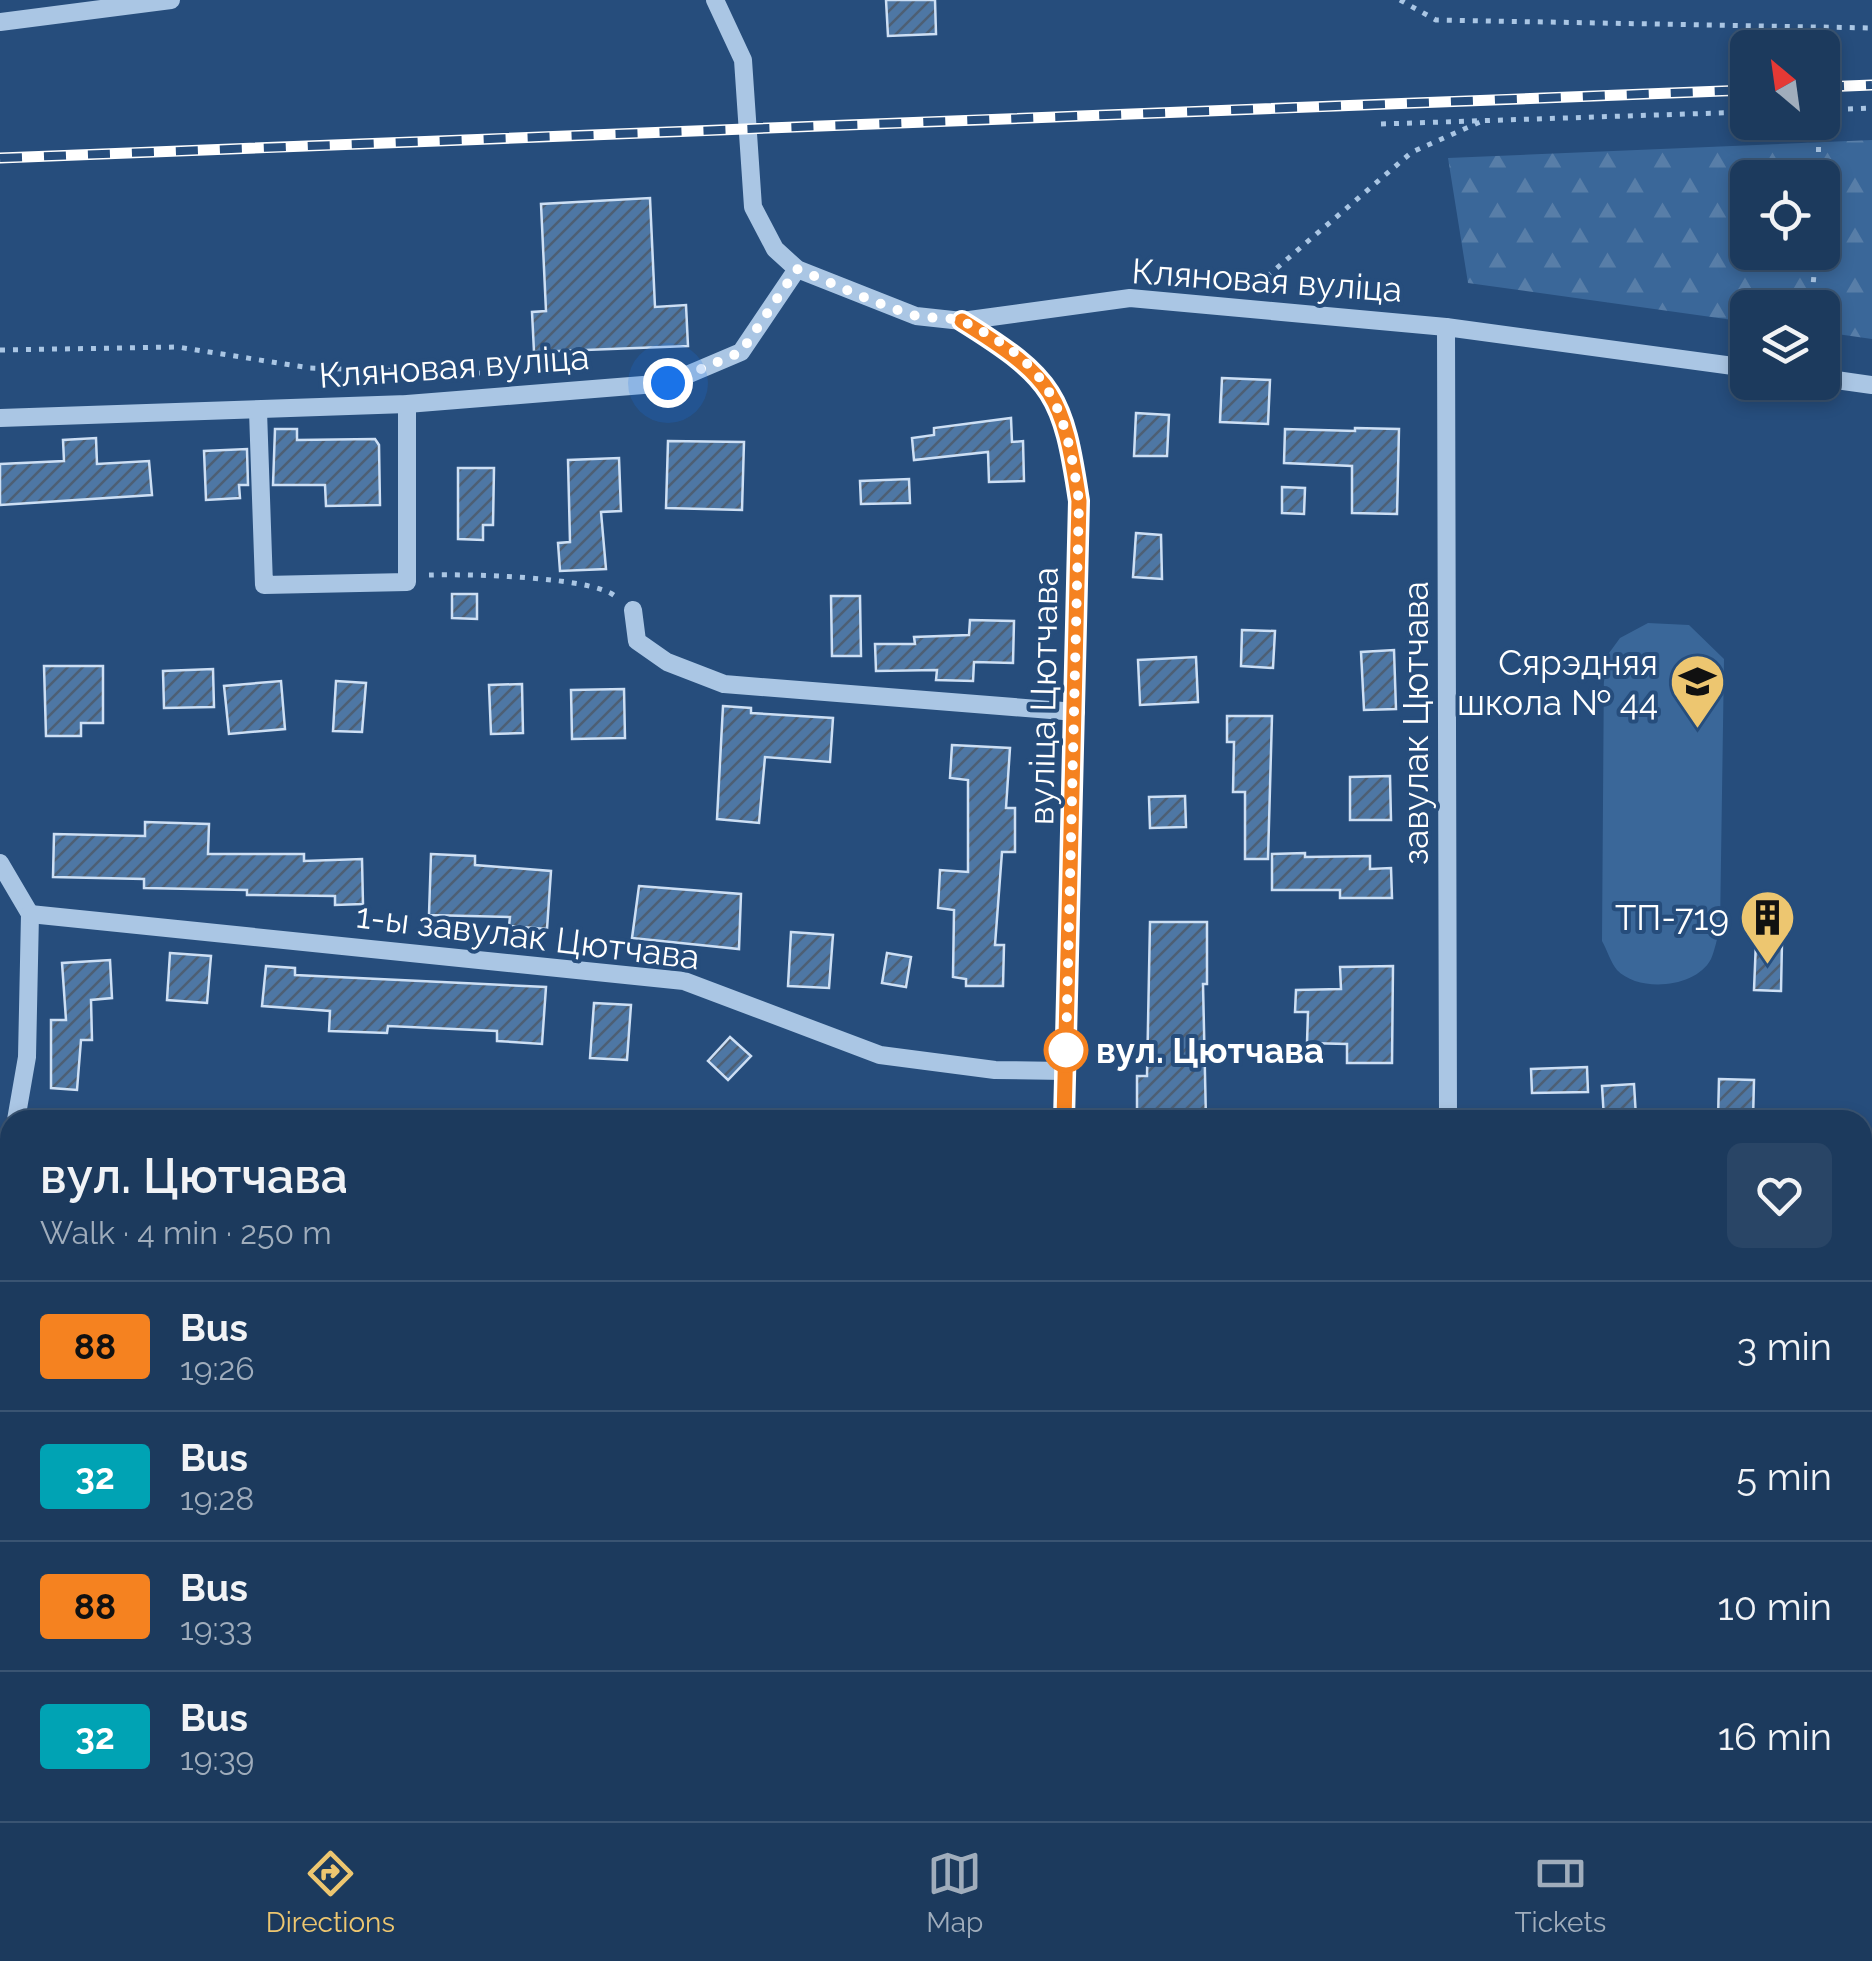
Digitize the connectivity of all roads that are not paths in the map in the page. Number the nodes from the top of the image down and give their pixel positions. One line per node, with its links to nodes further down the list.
1 (172, 0): 3 (street)
2 (716, 0): 4 (street)
3 (0, 22)
4 (797, 269): 5 (street, Кляновая вуліца); 10 (street, Кляновая вуліца)
5 (962, 321): 6 (street, Кляновая вуліца); 14 (street, вуліца Цютчава)
6 (1446, 326): 7 (street, Кляновая вуліца); 20 (street, завулак Цютчава)
7 (1730, 365)
8 (1840, 381): 9 (street)
9 (1872, 385)
10 (407, 404): 11 (street, Кляновая вуліца); 11 (street)
11 (258, 411): 12 (street, Кляновая вуліца)
12 (0, 418)
13 (633, 610): 14 (street)
14 (1076, 712): 17 (street, вуліца Цютчава)
15 (0, 863): 16 (street)
16 (30, 914): 17 (street, 1-ы завулак Цютчава); 18 (street)
17 (1066, 1071): 19 (street, вуліца Цютчава)
18 (18, 1110)
19 (1064, 1110)
20 (1448, 1110)

